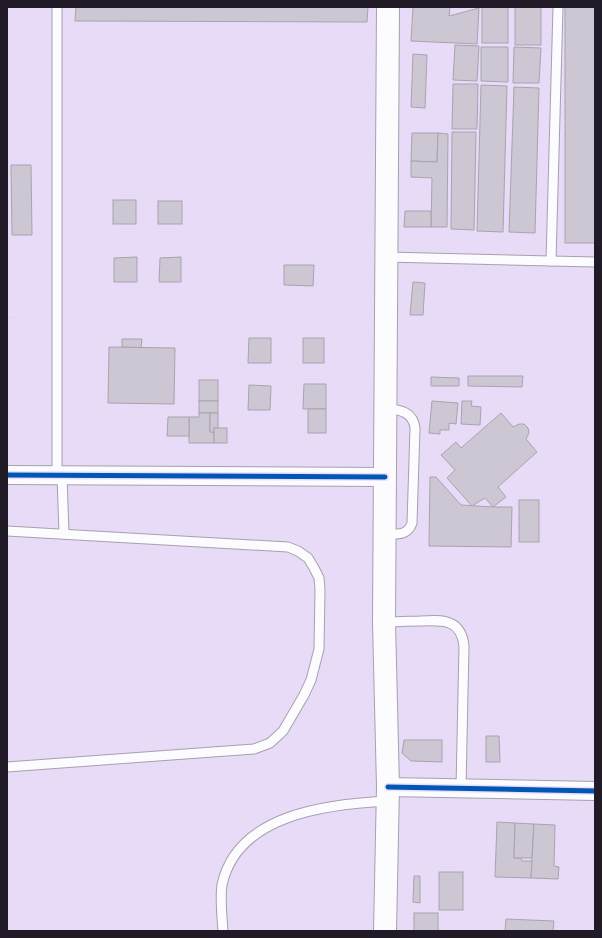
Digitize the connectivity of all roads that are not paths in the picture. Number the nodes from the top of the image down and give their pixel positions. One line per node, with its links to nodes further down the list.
1 (57, 7): 9 (lane)
2 (388, 7): 4 (main road)
3 (558, 7): 5 (lane)
4 (386, 257): 5 (lane); 7 (main road)
5 (551, 261): 6 (lane)
6 (595, 262)
7 (385, 408): 10 (main road); 13 (lane)
8 (7, 475): 9 (street)
9 (60, 475): 10 (street); 12 (lane)
10 (384, 477): 13 (main road)
11 (7, 531): 12 (lane)
12 (64, 534): 15 (lane)
13 (385, 534): 14 (main road)
14 (384, 622): 16 (lane); 18 (main road)
15 (7, 767)
16 (461, 788): 17 (street); 18 (street)
17 (595, 791)
18 (388, 794): 19 (lane); 20 (main road)
19 (222, 931)
20 (385, 931)

